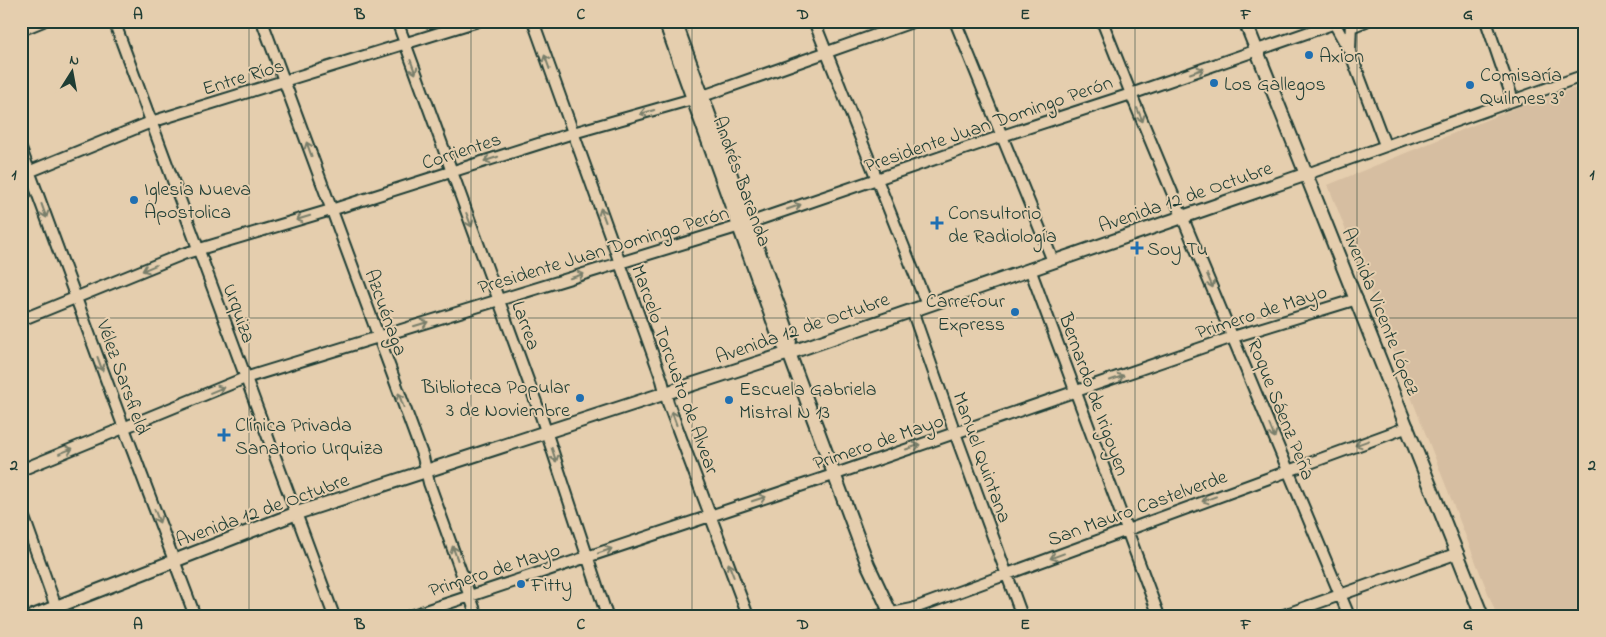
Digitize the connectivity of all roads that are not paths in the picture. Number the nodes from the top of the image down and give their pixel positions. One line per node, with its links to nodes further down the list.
1 (43, 21): 18 (street)
2 (114, 21): 28 (street, Urquiza)
3 (262, 21): 24 (street, Azcuénaga)
4 (396, 21): 19 (street, Larrea)
5 (478, 21): 19 (street, Entre Ríos)
6 (533, 21): 29 (street, Marcelo Torcuato de Alvear, one-way to 6)
7 (665, 21): 26 (main road, Andrés Baranda)
8 (675, 21): 26 (main road, Andrés Baranda)
9 (814, 21): 21 (street)
10 (915, 21): 21 (street, Corrientes)
11 (956, 21): 30 (street)
12 (1102, 21): 25 (street, Roque Sáenz Peña)
13 (1245, 21): 20 (main road, Avenida Vicente López)
14 (1366, 21): 17 (street)
15 (1486, 21): 27 (street)
16 (1336, 22): 20 (street, Presidente Juan Domingo Perón); 22 (street)
17 (1351, 24): 22 (street)
18 (21, 30)
19 (405, 45): 24 (street, Entre Ríos); 33 (street, Larrea, one-way to 33)
20 (1257, 50): 25 (street, Presidente Juan Domingo Perón, one-way to 20); 35 (main road, Avenida Vicente López)
21 (826, 52): 26 (street, Corrientes); 36 (street)
22 (1350, 52): 31 (street)
23 (1585, 75): 27 (street, Avenida 12 de Octubre)
24 (284, 81): 28 (street, Entre Ríos); 37 (street, Azcuénaga, one-way to 24)
25 (1131, 94): 30 (street, Presidente Juan Domingo Perón); 38 (street, Roque Sáenz Peña, one-way to 38)
26 (698, 97): 29 (street, Corrientes, one-way to 29); 39 (main road, Andrés Baranda)
27 (1513, 100): 31 (street, Avenida 12 de Octubre)
28 (151, 122): 34 (street, Entre Ríos); 40 (street, Urquiza)
29 (573, 133): 33 (street, Corrientes, one-way to 33); 42 (street, Marcelo Torcuato de Alvear, one-way to 29)
30 (1002, 136): 36 (street, Presidente Juan Domingo Perón); 41 (street)
31 (1385, 145): 35 (street, Avenida 12 de Octubre)
32 (21, 149): 34 (street, Vélez Sarsfield)
33 (451, 172): 37 (street, Corrientes); 46 (street, Larrea, one-way to 46)
34 (25, 173): 44 (street, Vélez Sarsfield, one-way to 44)
35 (1307, 174): 38 (main road, Avenida 12 de Octubre); 45 (main road, Avenida Vicente López)
36 (877, 178): 39 (street, Presidente Juan Domingo Perón, one-way to 36); 47 (street)
37 (331, 210): 40 (street, Corrientes, one-way to 40); 50 (street, Azcuénaga)
38 (1183, 217): 41 (main road, Avenida 12 de Octubre); 51 (street, Roque Sáenz Peña, one-way to 51)
39 (744, 224): 42 (street, Presidente Juan Domingo Perón); 52 (main road, Andrés Baranda)
40 (198, 250): 44 (street, Corrientes, one-way to 44); 53 (street, Urquiza)
41 (1053, 261): 43 (main road, Avenida 12 de Octubre)
42 (620, 262): 46 (street, Presidente Juan Domingo Perón, one-way to 42); 54 (street, Marcelo Torcuato de Alvear)
43 (1030, 269): 47 (main road, Avenida 12 de Octubre); 55 (street, Bernardo de Irigoyen)
44 (76, 299): 49 (street, Corrientes); 57 (street, Vélez Sarsfield, one-way to 57)
45 (1357, 299): 51 (street, Primero de Mayo); 56 (main road, Avenida Vicente López)
46 (499, 300): 50 (street, Presidente Juan Domingo Perón, one-way to 46); 58 (street, Larrea)
47 (927, 305): 48 (main road, Avenida 12 de Octubre)
48 (912, 310): 52 (main road, Avenida 12 de Octubre); 59 (street, Manuel Quintana)
49 (21, 320)
50 (378, 337): 53 (street, Presidente Juan Domingo Perón); 62 (street, Azcuénaga, one-way to 50)
51 (1233, 337): 55 (street, Primero de Mayo, one-way to 51); 61 (street, Roque Sáenz Peña, one-way to 61)
52 (788, 353): 54 (main road, Avenida 12 de Octubre); 63 (main road, Andrés Baranda)
53 (245, 378): 57 (street, Presidente Juan Domingo Perón, one-way to 53); 65 (street, Urquiza)
54 (665, 392): 58 (main road, Avenida 12 de Octubre); 66 (street, Marcelo Torcuato de Alvear, one-way to 54)
55 (1075, 392): 59 (street, Primero de Mayo); 67 (street, Bernardo de Irigoyen)
56 (1408, 427): 61 (street, San Mauro Castelverde, one-way to 61); 68 (main road, Avenida Vicente López)
57 (124, 428): 60 (street, Presidente Juan Domingo Perón, one-way to 57); 70 (street, Vélez Sarsfield, one-way to 70)
58 (546, 431): 62 (main road, Avenida 12 de Octubre); 69 (street, Larrea, one-way to 69)
59 (955, 433): 63 (street, Primero de Mayo, one-way to 59); 71 (street, Manuel Quintana)
60 (21, 470)
61 (1288, 470): 67 (street, San Mauro Castelverde, one-way to 67); 73 (street, Roque Sáenz Peña)
62 (426, 471): 65 (main road, Avenida 12 de Octubre); 72 (street, Azcuénaga, one-way to 62)
63 (833, 475): 66 (street, Primero de Mayo, one-way to 63); 76 (main road, Andrés Baranda)
64 (21, 510): 74 (street)
65 (297, 513): 70 (main road, Avenida 12 de Octubre); 78 (street, Urquiza)
66 (710, 515): 69 (street, Primero de Mayo, one-way to 66); 82 (street, Marcelo Torcuato de Alvear, one-way to 66)
67 (1127, 530): 71 (street, San Mauro Castelverde, one-way to 71); 85 (street, Bernardo de Irigoyen)
68 (1458, 554): 73 (street); 88 (main road, Avenida Vicente López)
69 (588, 557): 72 (street, Primero de Mayo); 81 (street, Larrea)
70 (175, 561): 74 (main road, Avenida 12 de Octubre); 77 (street, Vélez Sarsfield)
71 (1006, 574): 76 (street, San Mauro Castelverde); 84 (street, Manuel Quintana)
72 (470, 595): 79 (street, Primero de Mayo); 80 (street, Azcuénaga)
73 (1340, 595): 86 (street); 87 (street, Roque Sáenz Peña)
74 (56, 607): 75 (main road, Avenida 12 de Octubre)
75 (38, 615)
76 (892, 615): 83 (street, San Mauro Castelverde)
77 (195, 616)
78 (334, 616)
79 (410, 616)
80 (477, 616)
81 (607, 616)
82 (748, 616)
83 (877, 616)
84 (1022, 616)
85 (1158, 616)
86 (1281, 616)
87 (1348, 616)
88 (1482, 616)

